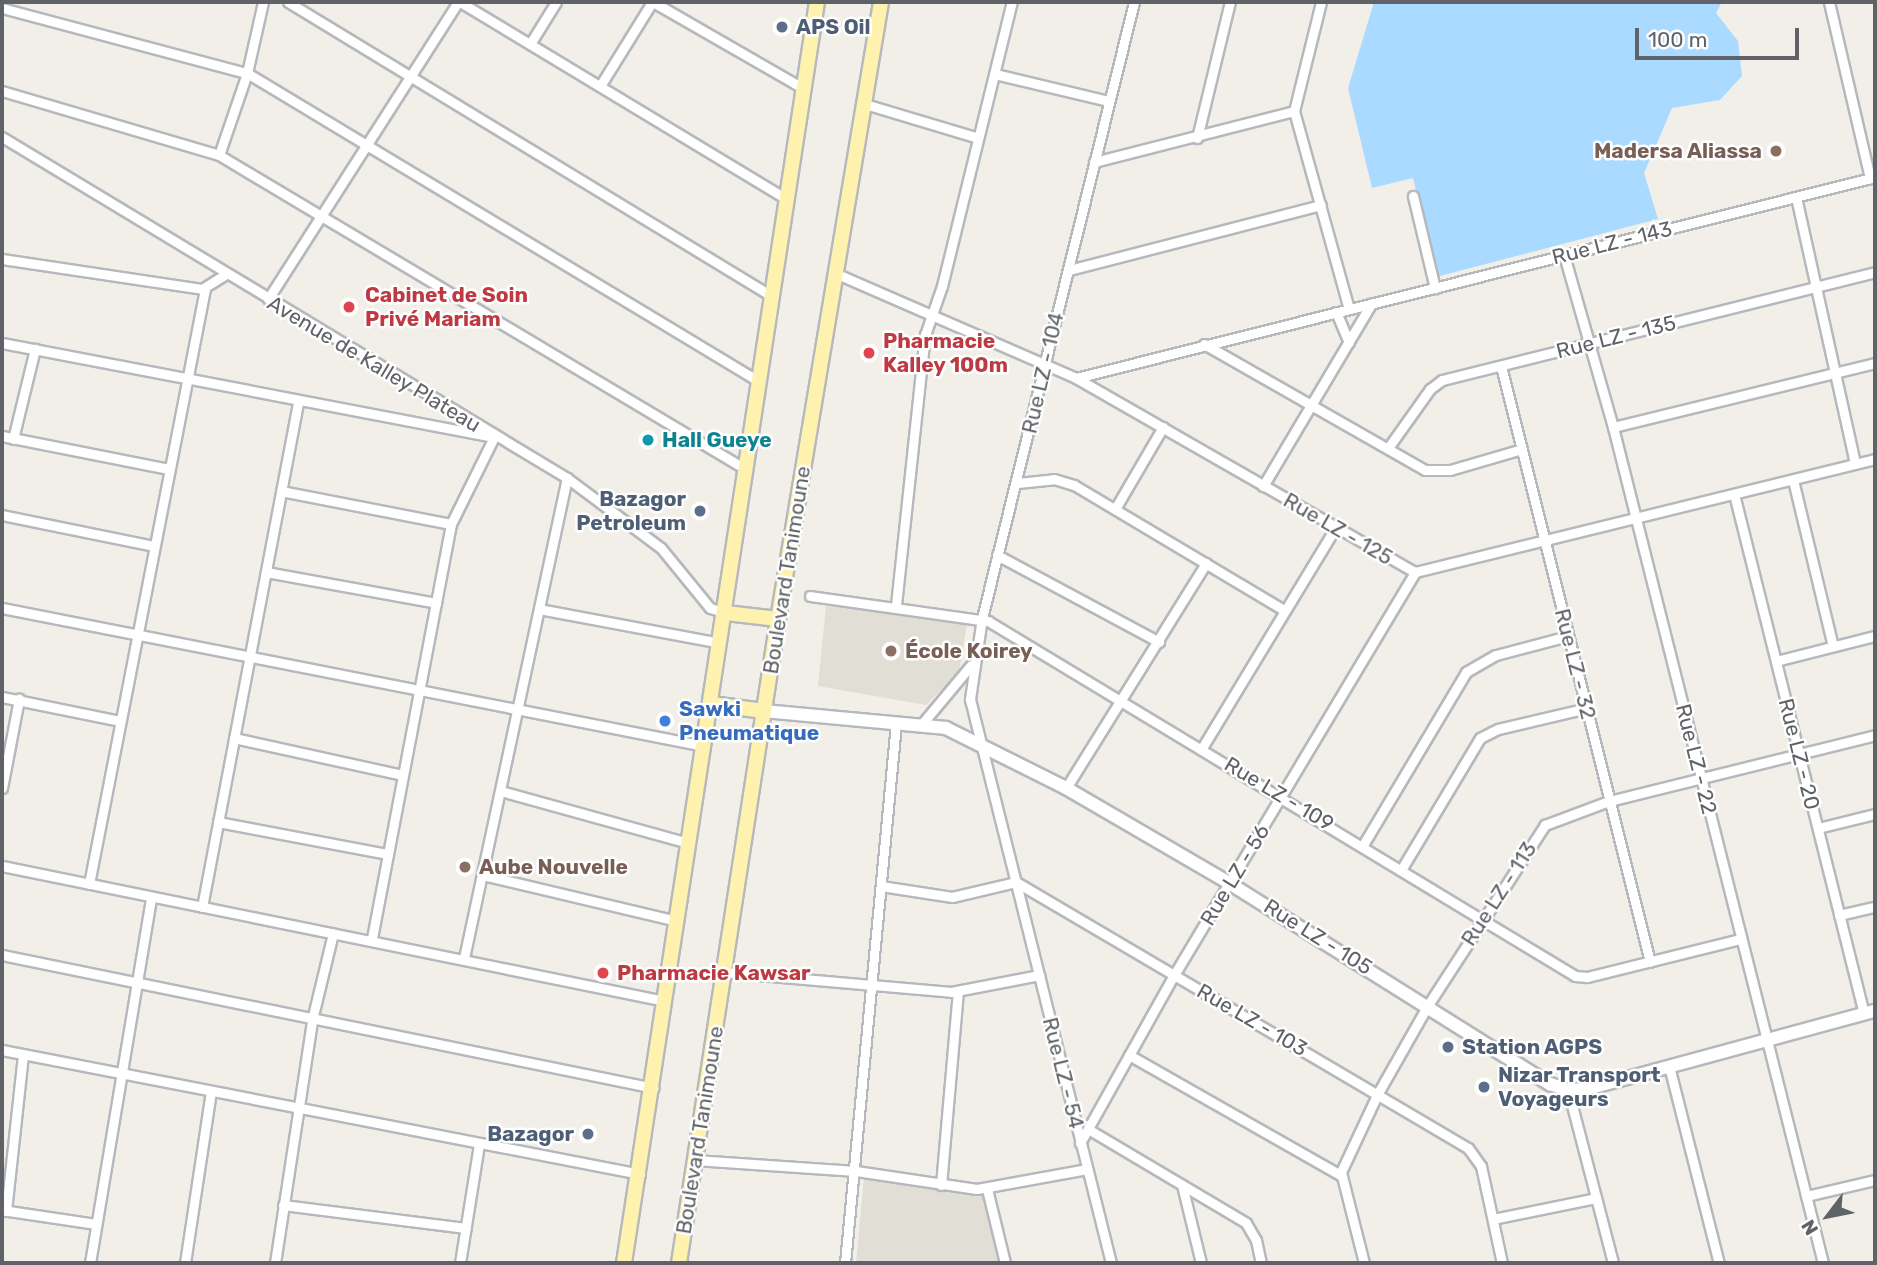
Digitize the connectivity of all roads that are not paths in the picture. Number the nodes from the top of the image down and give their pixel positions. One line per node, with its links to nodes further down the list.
1 (262, 2): 15 (street)
2 (288, 2): 17 (street)
3 (459, 2): 14 (street); 17 (street)
4 (556, 2): 14 (street)
5 (652, 2): 18 (street); 19 (street)
6 (817, 2): 19 (main road)
7 (881, 2): 22 (main road, Boulevard Tanimoune)
8 (1012, 2): 16 (street)
9 (1134, 2): 21 (street, Rue LZ - 104)
10 (1230, 2): 26 (street)
11 (1321, 2): 23 (street)
12 (1829, 2): 30 (street)
13 (2, 8): 15 (street)
14 (530, 44): 18 (street)
15 (247, 73): 27 (street); 28 (street)
16 (995, 74): 21 (street); 25 (street)
17 (409, 79): 27 (street); 45 (street)
18 (600, 86): 33 (street)
19 (804, 89): 33 (main road)
20 (2, 91): 28 (street)
21 (1108, 102): 29 (street, Rue LZ - 104)
22 (865, 104): 25 (street); 41 (main road, Boulevard Tanimoune)
23 (1294, 111): 26 (street); 34 (street)
24 (2, 137): 40 (street, Avenue de Kalley Plateau)
25 (978, 138): 50 (street)
26 (1197, 138): 29 (street)
27 (366, 147): 35 (street); 62 (street)
28 (219, 155): 35 (street)
29 (1094, 162): 38 (street, Rue LZ - 104)
30 (1873, 177): 32 (street, Rue LZ - 143)
31 (1413, 195): 43 (street)
32 (1796, 197): 36 (street, Rue LZ - 143); 42 (street)
33 (790, 201): 45 (main road)
34 (1321, 205): 38 (street); 48 (street)
35 (321, 216): 46 (street); 75 (street)
36 (1564, 255): 43 (street, Rue LZ - 143); 54 (street, Rue LZ - 22)
37 (2, 259): 44 (street)
38 (1069, 270): 57 (street, Rue LZ - 104)
39 (1875, 272): 42 (street, Rue LZ - 135)
40 (226, 274): 44 (street); 46 (street, Avenue de Kalley Plateau)
41 (837, 274): 50 (street, Rue LZ - 125); 101 (main road, Boulevard Tanimoune)
42 (1815, 287): 54 (street, Rue LZ - 135); 59 (street)
43 (1435, 288): 47 (street, Rue LZ - 143)
44 (205, 289): 61 (street)
45 (775, 298): 62 (main road)
46 (268, 299): 68 (street, Avenue de Kalley Plateau)
47 (1371, 304): 48 (street, Rue LZ - 143); 51 (street)
48 (1349, 309): 49 (street)
49 (1336, 312): 51 (street); 53 (street)
50 (931, 316): 57 (street, Rue LZ - 125); 95 (street)
51 (1349, 342): 64 (street)
52 (2, 344): 55 (street)
53 (1204, 344): 60 (street); 64 (street)
54 (1592, 344): 58 (street, Rue LZ - 135); 66 (street, Rue LZ - 22)
55 (35, 349): 61 (street); 69 (street)
56 (1875, 363): 59 (street)
57 (1044, 365): 60 (street, Rue LZ - 125); 78 (street, Rue LZ - 104)
58 (1501, 366): 70 (street, Rue LZ - 135); 71 (street, Rue LZ - 32)
59 (1832, 373): 66 (street); 73 (street)
60 (1076, 378): 65 (street, Rue LZ - 125)
61 (187, 380): 63 (street); 74 (street)
62 (760, 382): 75 (main road)
63 (298, 403): 68 (street); 80 (street)
64 (1311, 405): 70 (street); 79 (street)
65 (1163, 427): 79 (street, Rue LZ - 125); 82 (street)
66 (1613, 427): 84 (street, Rue LZ - 22)
67 (2, 436): 69 (street)
68 (494, 437): 76 (street, Avenue de Kalley Plateau); 85 (street)
69 (13, 439): 74 (street)
70 (1388, 448): 71 (street)
71 (1522, 450): 87 (street, Rue LZ - 32)
72 (1875, 459): 73 (street, Rue LZ - 125)
73 (1855, 464): 77 (street, Rue LZ - 125)
74 (170, 469): 88 (street)
75 (747, 470): 99 (main road)
76 (567, 478): 97 (street); 99 (street, Avenue de Kalley Plateau)
77 (1793, 480): 81 (street, Rue LZ - 125); 107 (street)
78 (1018, 483): 82 (street); 89 (street, Rue LZ - 104)
79 (1263, 486): 86 (street, Rue LZ - 125)
80 (281, 491): 85 (street); 91 (street)
81 (1734, 494): 84 (street, Rue LZ - 125); 110 (street, Rue LZ - 20)
82 (1115, 509): 90 (street)
83 (2, 515): 88 (street)
84 (1636, 519): 87 (street, Rue LZ - 125); 129 (street, Rue LZ - 22)
85 (451, 524): 94 (street)
86 (1334, 530): 92 (street, Rue LZ - 125); 98 (street)
87 (1545, 543): 92 (street, Rue LZ - 125); 103 (street, Rue LZ - 32)
88 (154, 546): 102 (street)
89 (998, 555): 100 (street, Rue LZ - 104); 105 (street)
90 (1206, 563): 98 (street); 105 (street)
91 (266, 572): 94 (street); 108 (street)
92 (1415, 572): 133 (street, Rue LZ - 56)
93 (810, 596): 95 (street, Rue LZ - 109)
94 (436, 603): 111 (street)
95 (896, 605): 100 (street, Rue LZ - 109)
96 (2, 608): 102 (street)
97 (539, 609): 106 (street); 117 (street)
98 (1284, 610): 126 (street)
99 (726, 613): 101 (main road); 106 (main road)
100 (982, 618): 109 (street, Rue LZ - 104); 114 (street, Rue LZ - 109)
101 (778, 620): 118 (main road, Boulevard Tanimoune)
102 (137, 636): 108 (street); 119 (street)
103 (1569, 636): 116 (street, Rue LZ - 32); 139 (street)
104 (1875, 636): 107 (street)
105 (1159, 642): 114 (street)
106 (720, 643): 115 (main road)
107 (1833, 646): 110 (street)
108 (249, 657): 111 (street); 123 (street)
109 (974, 661): 121 (street); 124 (street, Rue LZ - 104)
110 (1776, 661): 127 (street, Rue LZ - 20)
111 (419, 690): 117 (street); 128 (street)
112 (2, 697): 113 (street)
113 (19, 699): 119 (street); 130 (street)
114 (1123, 701): 126 (street, Rue LZ - 109); 131 (street)
115 (712, 704): 118 (main road); 125 (main road)
116 (1587, 708): 134 (street, Rue LZ - 32); 142 (street)
117 (517, 709): 125 (street); 132 (street)
118 (764, 711): 120 (main road, Rue LZ - 105); 160 (main road, Boulevard Tanimoune)
119 (120, 721): 146 (street)
120 (896, 723): 121 (main road, Rue LZ - 105); 147 (street)
121 (921, 725): 124 (main road, Rue LZ - 105)
122 (1875, 735): 127 (street, Rue LZ - 113)
123 (234, 738): 128 (street); 136 (street)
124 (980, 745): 131 (main road, Rue LZ - 105); 144 (street, Rue LZ - 104)
125 (705, 746): 138 (main road)
126 (1202, 748): 133 (street, Rue LZ - 109)
127 (1798, 753): 129 (street, Rue LZ - 113); 137 (street, Rue LZ - 20)
128 (402, 775): 140 (street)
129 (1700, 777): 134 (street, Rue LZ - 113); 155 (street, Rue LZ - 22)
130 (2, 788)
131 (1066, 788): 145 (main road, Rue LZ - 105)
132 (501, 791): 138 (street); 143 (street)
133 (1283, 797): 139 (street, Rue LZ - 109); 145 (street, Rue LZ - 56)
134 (1609, 802): 153 (street, Rue LZ - 113); 159 (street, Rue LZ - 32)
135 (1875, 814): 137 (street)
136 (218, 822): 140 (street); 150 (street)
137 (1818, 828): 151 (street, Rue LZ - 20)
138 (689, 843): 152 (main road)
139 (1363, 845): 142 (street, Rue LZ - 109)
140 (388, 854): 156 (street)
141 (2, 866): 146 (street)
142 (1401, 870): 153 (street, Rue LZ - 109)
143 (483, 875): 152 (street); 158 (street)
144 (1016, 882): 147 (street); 161 (street, Rue LZ - 54); 162 (street, Rue LZ - 103)
145 (1229, 883): 162 (street, Rue LZ - 56); 167 (main road, Rue LZ - 105)
146 (89, 884): 148 (street)
147 (881, 887): 164 (street)
148 (151, 897): 150 (street); 163 (street)
149 (1875, 906): 151 (street)
150 (202, 907): 154 (street)
151 (1839, 915): 168 (street, Rue LZ - 20)
152 (678, 921): 166 (main road)
153 (1480, 921): 159 (street, Rue LZ - 109); 167 (street, Rue LZ - 113)
154 (333, 933): 156 (street); 169 (street)
155 (1741, 939): 159 (street, Rue LZ - 109); 170 (street, Rue LZ - 22)
156 (372, 940): 158 (street)
157 (2, 955): 163 (street)
158 (464, 958): 166 (street)
159 (1650, 962)
160 (724, 972): 164 (street); 184 (main road, Boulevard Tanimoune)
161 (1039, 975): 165 (street); 182 (street, Rue LZ - 54)
162 (1174, 975): 173 (street, Rue LZ - 56); 179 (street, Rue LZ - 103)
163 (134, 981): 169 (street); 175 (street)
164 (869, 986): 165 (street); 186 (street)
165 (958, 992): 190 (street)
166 (665, 1001): 176 (main road)
167 (1428, 1005): 177 (main road, Rue LZ - 105); 179 (street, Rue LZ - 113)
168 (1870, 1013): 170 (main road)
169 (312, 1020): 176 (street); 180 (street)
170 (1766, 1039): 174 (main road); 193 (street, Rue LZ - 22)
171 (2, 1051): 172 (street)
172 (23, 1055): 175 (street); 196 (street)
173 (1129, 1055): 181 (street, Rue LZ - 56); 188 (street)
174 (1669, 1066): 177 (main road); 214 (street)
175 (121, 1074): 178 (street); 198 (street)
176 (654, 1088): 187 (main road)
177 (1568, 1090): 194 (street)
178 (211, 1091): 180 (street); 201 (street)
179 (1378, 1093): 188 (street, Rue LZ - 113); 197 (street, Rue LZ - 103)
180 (297, 1109): 183 (street); 195 (street)
181 (1088, 1129): 182 (street, Rue LZ - 56); 191 (street)
182 (1080, 1143): 185 (street, Rue LZ - 54)
183 (479, 1145): 187 (street); 199 (street)
184 (695, 1160): 186 (street); 205 (main road, Boulevard Tanimoune)
185 (1087, 1169): 192 (street); 208 (street, Rue LZ - 54)
186 (856, 1171): 190 (street); 206 (street)
187 (640, 1174): 204 (main road)
188 (1340, 1175): 211 (street)
189 (1875, 1180): 193 (street)
190 (941, 1185): 192 (street)
191 (1182, 1185): 209 (street); 210 (street)
192 (987, 1189): 207 (street)
193 (1806, 1196): 215 (street, Rue LZ - 22)
194 (1596, 1198): 197 (street); 213 (street)
195 (283, 1205): 199 (street); 202 (street)
196 (4, 1210): 198 (street)
197 (1493, 1219): 212 (street)
198 (96, 1224): 200 (street)
199 (466, 1228): 203 (street)
200 (90, 1263)
201 (185, 1263)
202 (275, 1263)
203 (460, 1263)
204 (624, 1263)
205 (679, 1263)
206 (845, 1263)
207 (1005, 1263)
208 (1111, 1263)
209 (1201, 1263)
210 (1261, 1263)
211 (1363, 1263)
212 (1502, 1263)
213 (1613, 1263)
214 (1719, 1263)
215 (1823, 1263)

